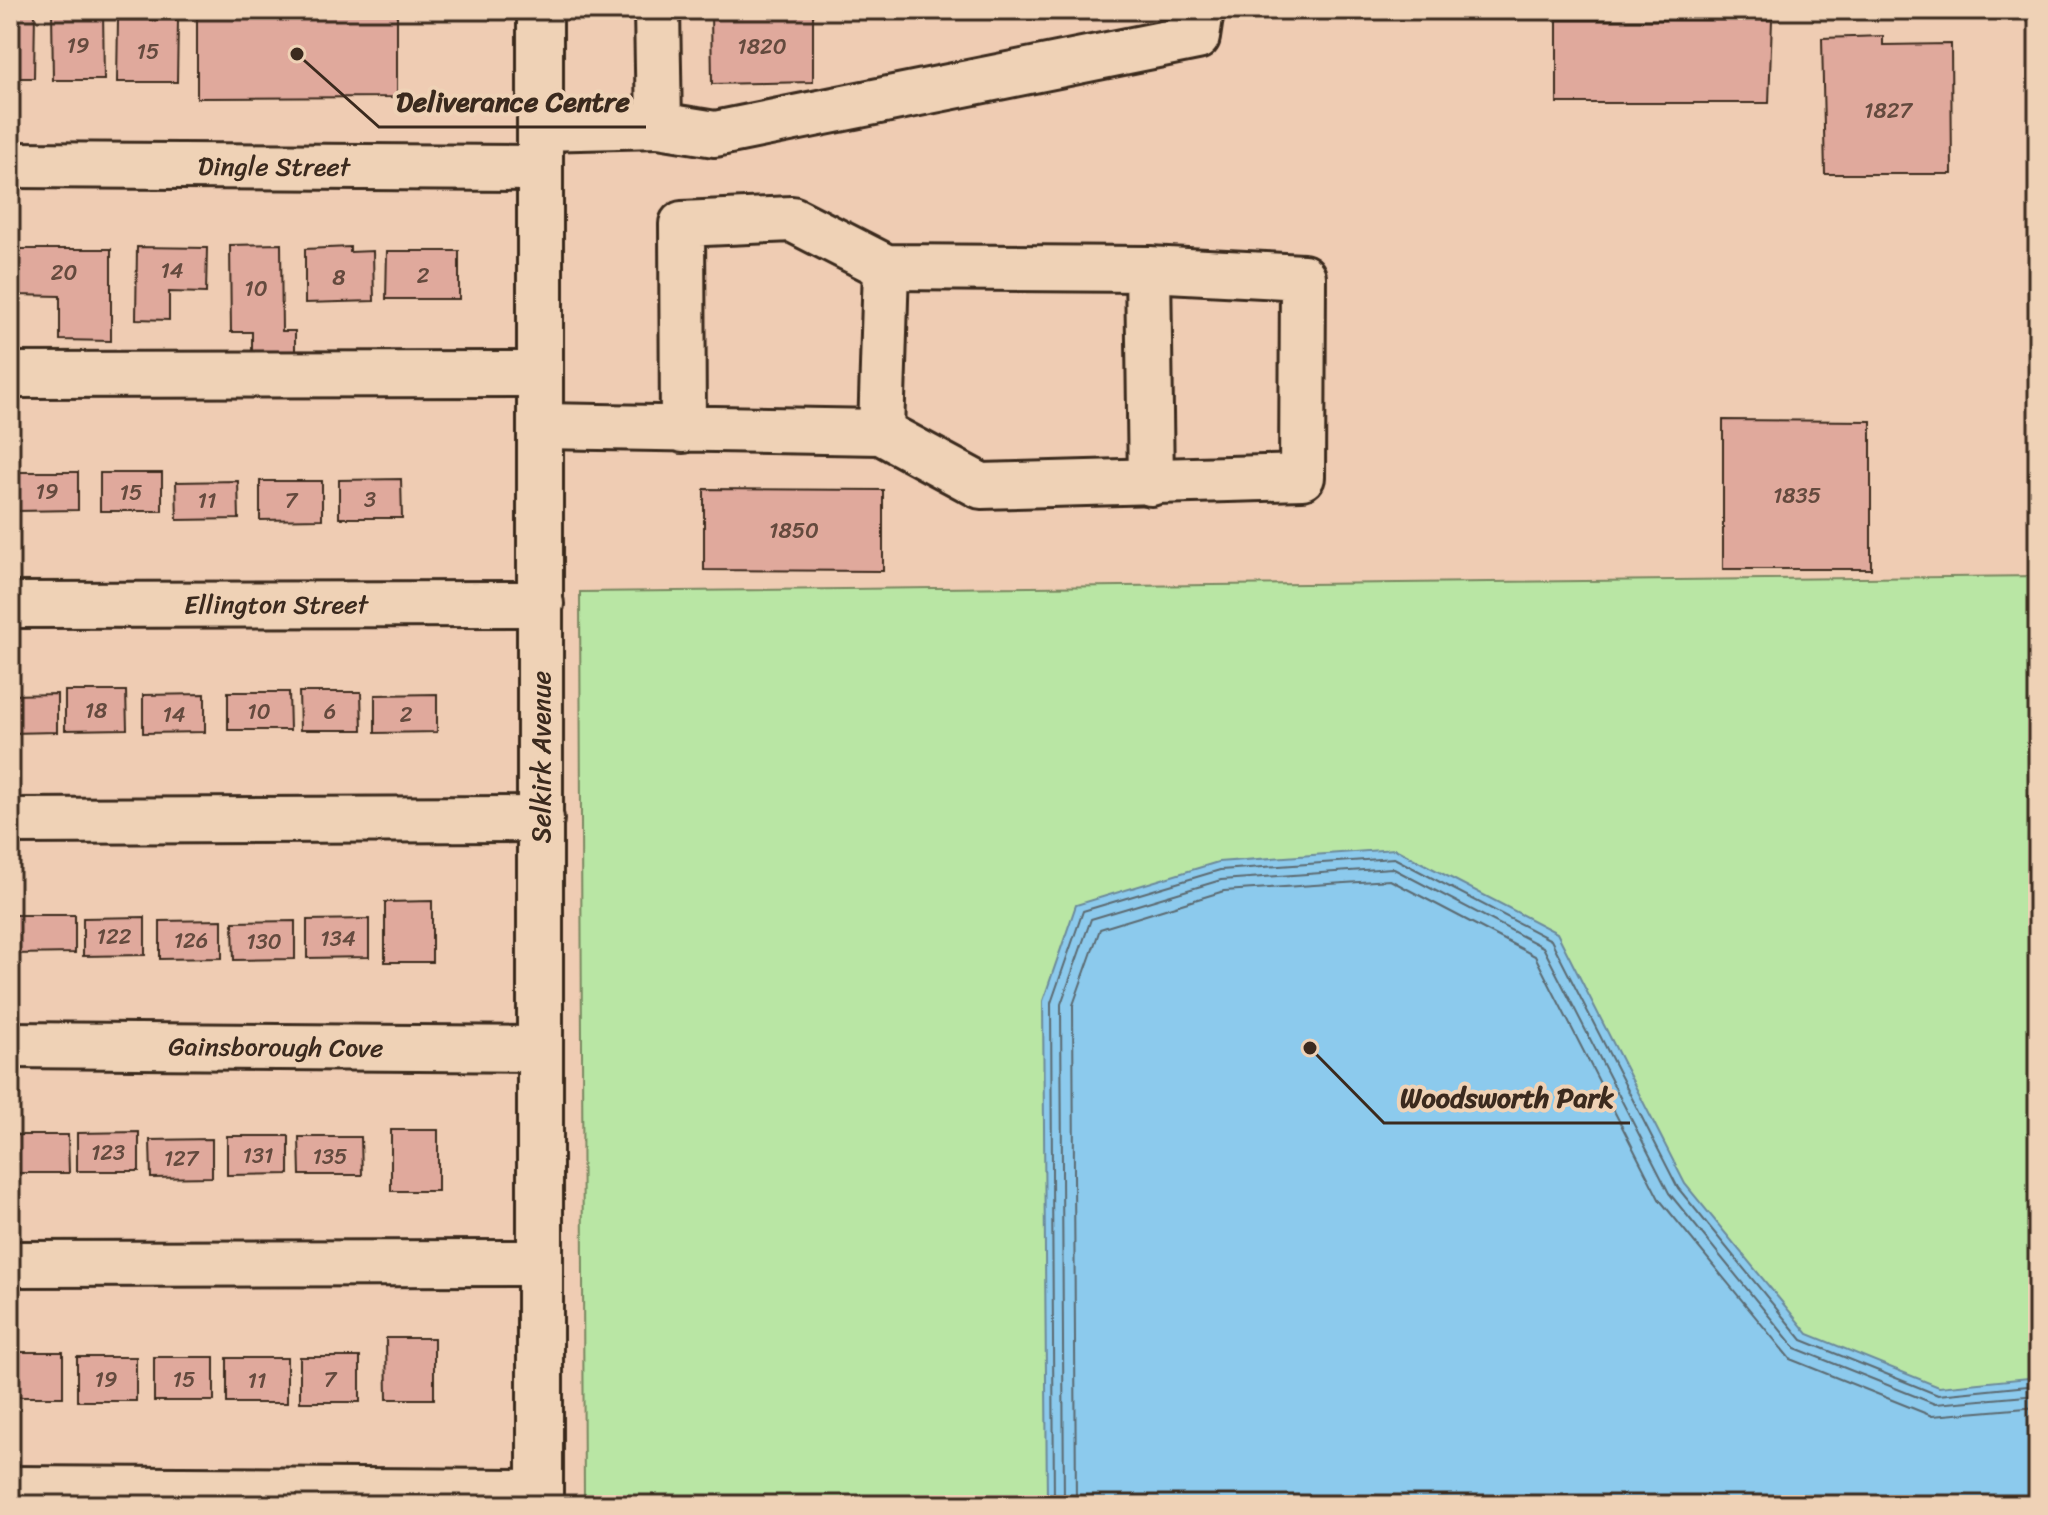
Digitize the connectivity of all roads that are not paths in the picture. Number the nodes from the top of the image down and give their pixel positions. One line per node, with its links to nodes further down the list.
1 (540, 10): 5 (street, Selkirk Avenue)
2 (657, 10): 4 (street)
3 (1201, 10): 4 (street, Dingle Street)
4 (659, 125): 5 (street, Dingle Street)
5 (540, 148): 6 (street, Dingle Street); 9 (street, Selkirk Avenue)
6 (10, 165)
7 (886, 267): 8 (street); 12 (street); 13 (street)
8 (1148, 269): 14 (street); 14 (street)
9 (540, 374): 10 (street); 11 (street, Selkirk Avenue)
10 (10, 375)
11 (541, 426): 12 (street); 15 (street, Selkirk Avenue)
12 (683, 430): 13 (street)
13 (881, 432): 14 (street)
14 (1151, 483)
15 (541, 604): 16 (street, Ellington Street); 17 (street, Selkirk Avenue)
16 (10, 605)
17 (541, 819): 18 (street); 20 (street, Selkirk Avenue)
18 (10, 821)
19 (10, 1045): 20 (street, Gainsborough Cove)
20 (540, 1049): 21 (street, Selkirk Avenue)
21 (540, 1263): 22 (street); 24 (street, Selkirk Avenue)
22 (10, 1264)
23 (10, 1489): 24 (street)
24 (540, 1498)

